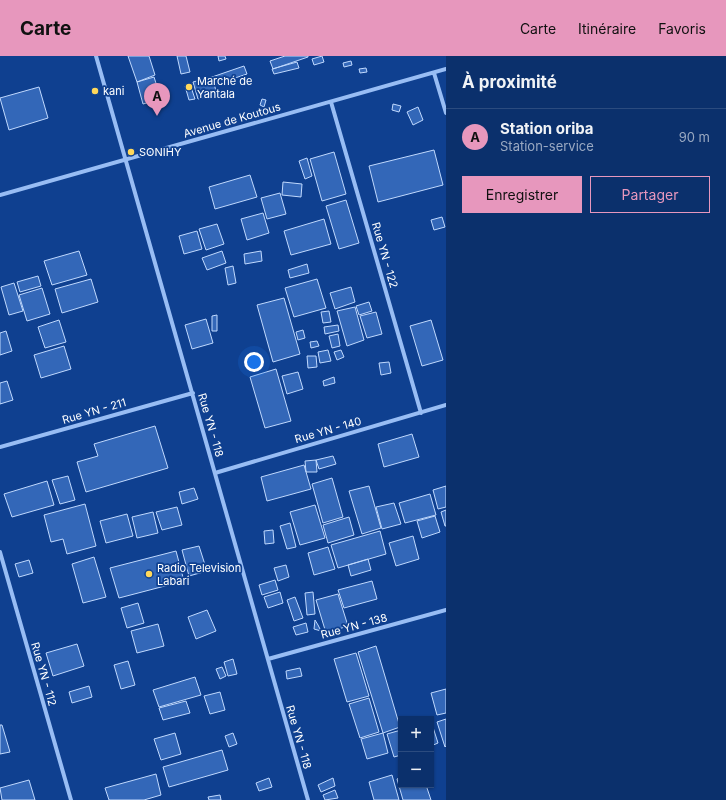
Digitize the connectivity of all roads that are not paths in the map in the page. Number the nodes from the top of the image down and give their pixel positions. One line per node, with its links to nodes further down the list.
1 (96, 56): 6 (street, Rue YN - 118)
2 (446, 70): 3 (street, Avenue de Koutous)
3 (434, 73): 4 (street, Avenue de Koutous); 5 (street)
4 (332, 102): 6 (street, Avenue de Koutous); 10 (street, Rue YN - 122)
5 (446, 113)
6 (126, 160): 7 (street, Avenue de Koutous); 8 (street, Rue YN - 118)
7 (0, 195)
8 (192, 393): 11 (street, Rue YN - 211); 12 (street, Rue YN - 118)
9 (446, 405): 10 (street, Rue YN - 140)
10 (421, 413): 12 (street, Rue YN - 140)
11 (0, 447)
12 (215, 473): 15 (street, Rue YN - 118)
13 (0, 552): 16 (street, Rue YN - 112)
14 (446, 610): 15 (street, Rue YN - 138)
15 (268, 659): 17 (street, Rue YN - 118)
16 (70, 800)
17 (308, 800)

